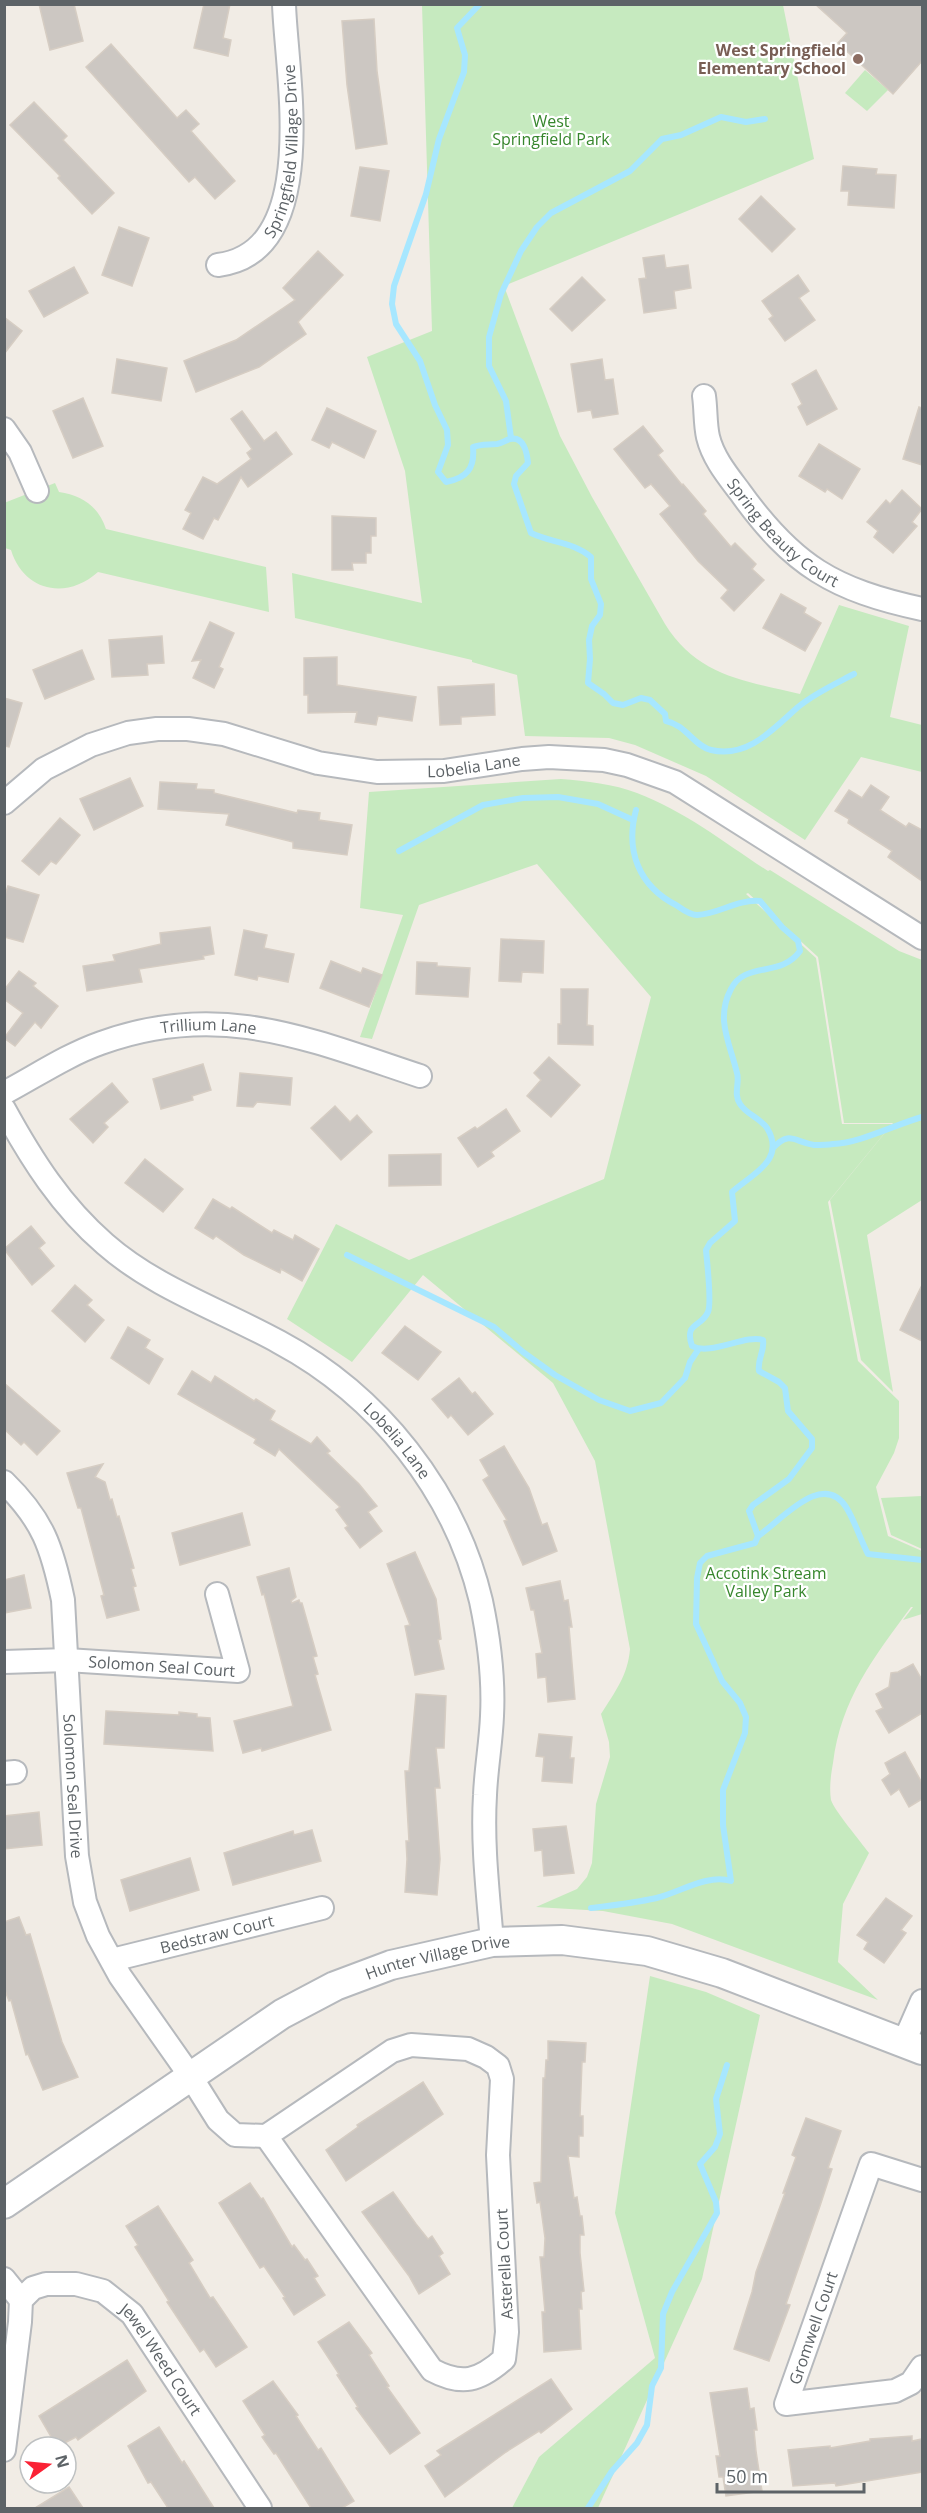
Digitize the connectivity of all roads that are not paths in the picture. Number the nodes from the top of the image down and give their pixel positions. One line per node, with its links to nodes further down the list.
1 (284, 4): 2 (street, Springfield Village Drive)
2 (218, 265)
3 (705, 396): 6 (street, Spring Beauty Court)
4 (4, 429): 5 (street)
5 (37, 490)
6 (922, 609)
7 (4, 803): 8 (street, Lobelia Lane)
8 (922, 938)
9 (420, 1076): 10 (street, Trillium Lane)
10 (4, 1094)
11 (4, 1109): 17 (street, Lobelia Lane)
12 (4, 1482): 14 (street, Solomon Seal Drive)
13 (217, 1594): 14 (street, Solomon Seal Court)
14 (67, 1660): 15 (street, Solomon Seal Court); 18 (street, Solomon Seal Drive)
15 (4, 1662)
16 (322, 1908): 18 (street, Bedstraw Court)
17 (492, 1942): 20 (street, Hunter Village Drive); 21 (street, Hunter Village Drive)
18 (112, 1960): 21 (street, Solomon Seal Drive)
19 (922, 2001): 20 (street)
20 (914, 2046)
21 (191, 2077): 22 (street); 24 (street, Hunter Village Drive)
22 (266, 2136): 22 (street, Asterella Court)
23 (922, 2180): 27 (street, Gromwell Court)
24 (4, 2204)
25 (4, 2279): 26 (street)
26 (21, 2300): 28 (street); 29 (street, Jewel Weed Court)
27 (922, 2367)
28 (4, 2450)
29 (260, 2508)

